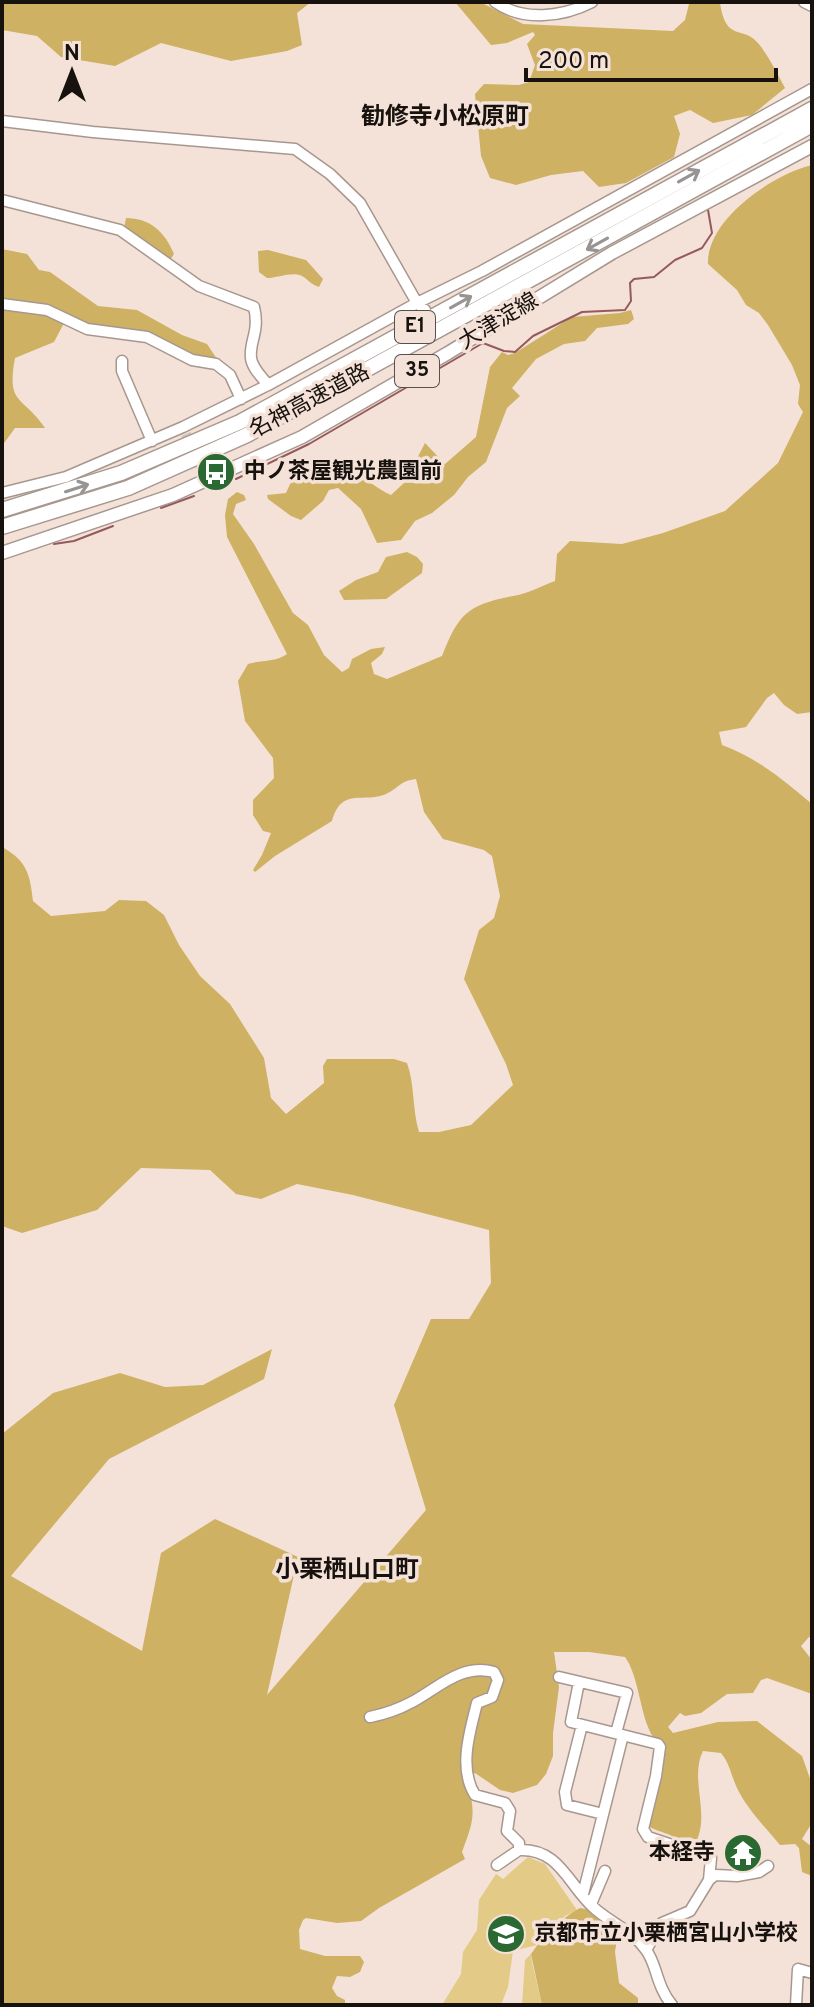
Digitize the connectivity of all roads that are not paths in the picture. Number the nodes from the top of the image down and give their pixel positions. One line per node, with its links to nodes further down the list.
1 (495, 2): 2 (street)
2 (592, 2)
3 (804, 2): 4 (street)
4 (812, 6)
5 (812, 89): 12 (street)
6 (812, 109): 18 (highway, 名神高速道路 / E1, one-way to 6)
7 (2, 121): 12 (street)
8 (812, 125): 19 (highway, 名神高速道路 / E1, one-way to 19)
9 (812, 146): 20 (main road, 大津淀線 / 35)
10 (2, 200): 14 (street)
11 (2, 304): 15 (street)
12 (421, 306): 14 (street)
13 (122, 361): 16 (street)
14 (268, 385): 15 (street)
15 (241, 399): 16 (street)
16 (152, 441): 17 (street)
17 (2, 493)
18 (2, 510)
19 (2, 527)
20 (2, 553)
21 (559, 1677): 22 (street)
22 (579, 1682): 24 (street); 25 (street)
23 (370, 1717): 27 (street)
24 (582, 1725): 25 (street); 26 (street)
25 (620, 1734): 26 (street); 31 (street)
26 (603, 1814): 32 (street)
27 (519, 1850): 28 (street); 32 (street)
28 (497, 1865)
29 (768, 1866): 31 (street)
30 (605, 1871): 33 (street)
31 (709, 1880): 34 (street)
32 (583, 1894): 33 (street)
33 (591, 1904): 34 (street)
34 (646, 1950): 36 (street)
35 (812, 1973): 37 (street)
36 (672, 2005)
37 (796, 2005)

